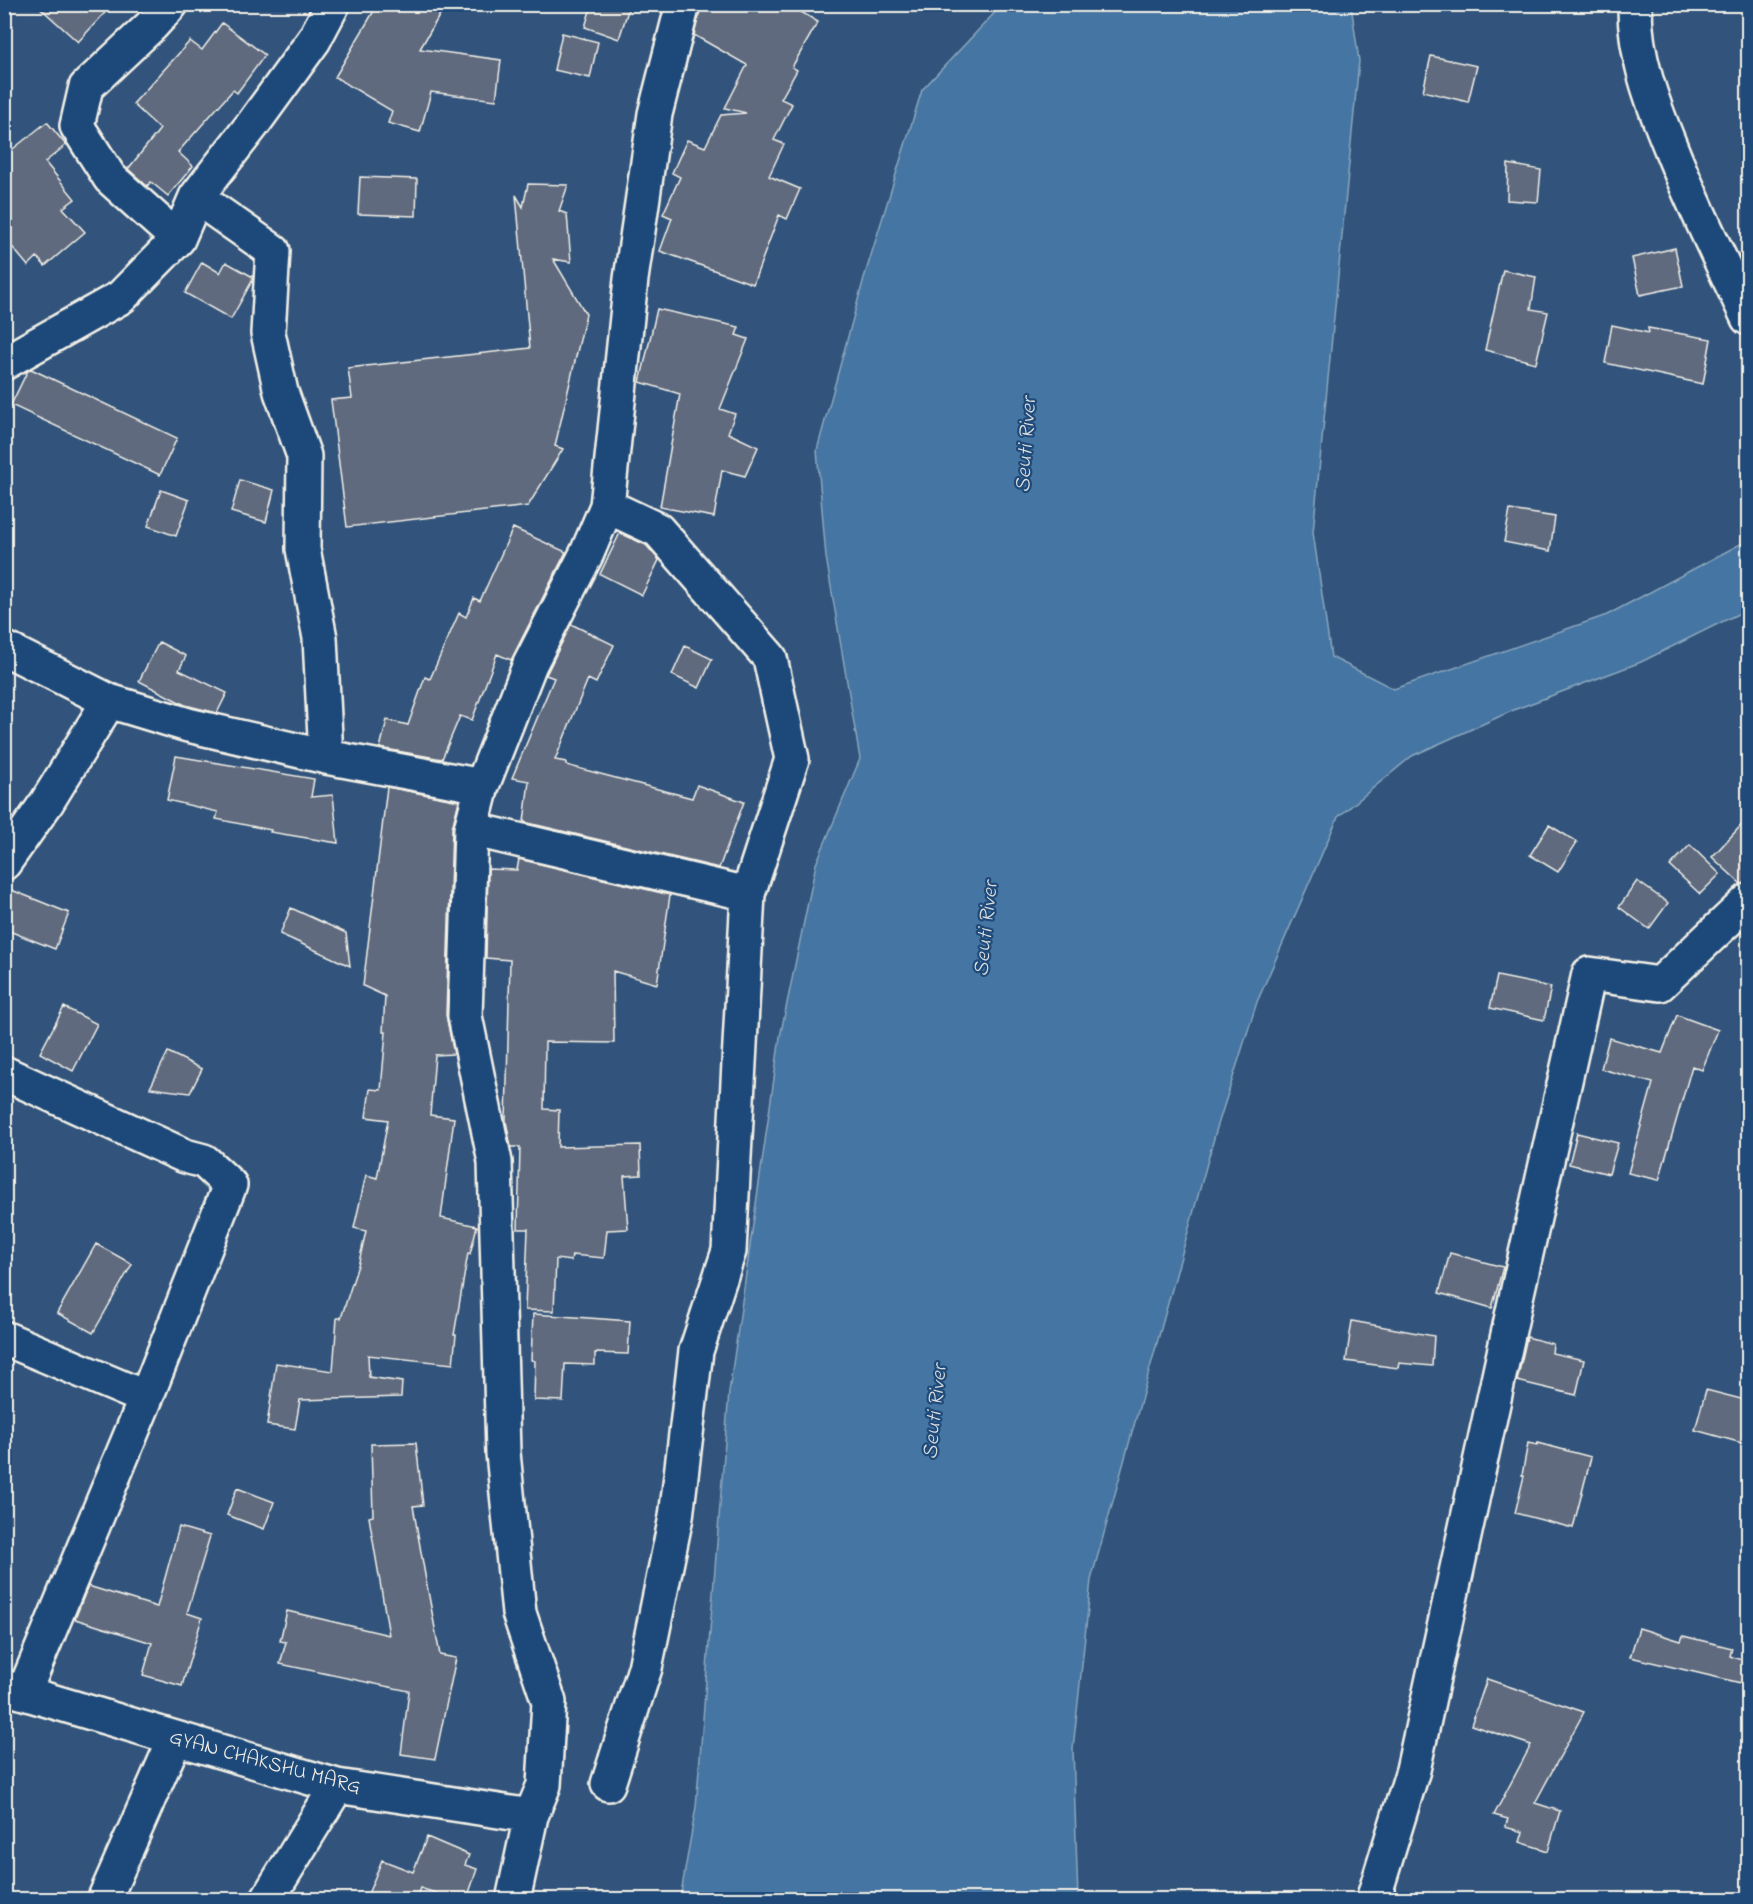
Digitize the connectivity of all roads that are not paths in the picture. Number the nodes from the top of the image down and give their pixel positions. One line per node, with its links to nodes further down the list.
1 (171, 4): 6 (street)
2 (333, 4): 5 (street)
3 (683, 4): 9 (street)
4 (1635, 4): 7 (street)
5 (196, 197): 6 (street); 12 (street)
6 (178, 239): 8 (street)
7 (1749, 318)
8 (4, 363)
9 (607, 506): 13 (street); 16 (street)
10 (4, 648): 11 (street)
11 (109, 701): 12 (street); 15 (street)
12 (327, 757): 13 (street)
13 (482, 786): 14 (street)
14 (471, 829): 16 (street); 25 (street)
15 (4, 863)
16 (748, 894): 23 (street)
17 (1749, 901): 29 (street)
18 (4, 1073): 20 (street)
19 (4, 1338): 20 (street)
20 (146, 1398): 21 (street)
21 (14, 1689): 22 (street, GYAN CHAKSHU MARG)
22 (175, 1739): 24 (street, GYAN CHAKSHU MARG); 26 (street)
23 (608, 1784)
24 (337, 1786): 25 (street, GYAN CHAKSHU MARG); 27 (street)
25 (531, 1816): 28 (street)
26 (105, 1899)
27 (267, 1899)
28 (513, 1899)
29 (1372, 1899)

